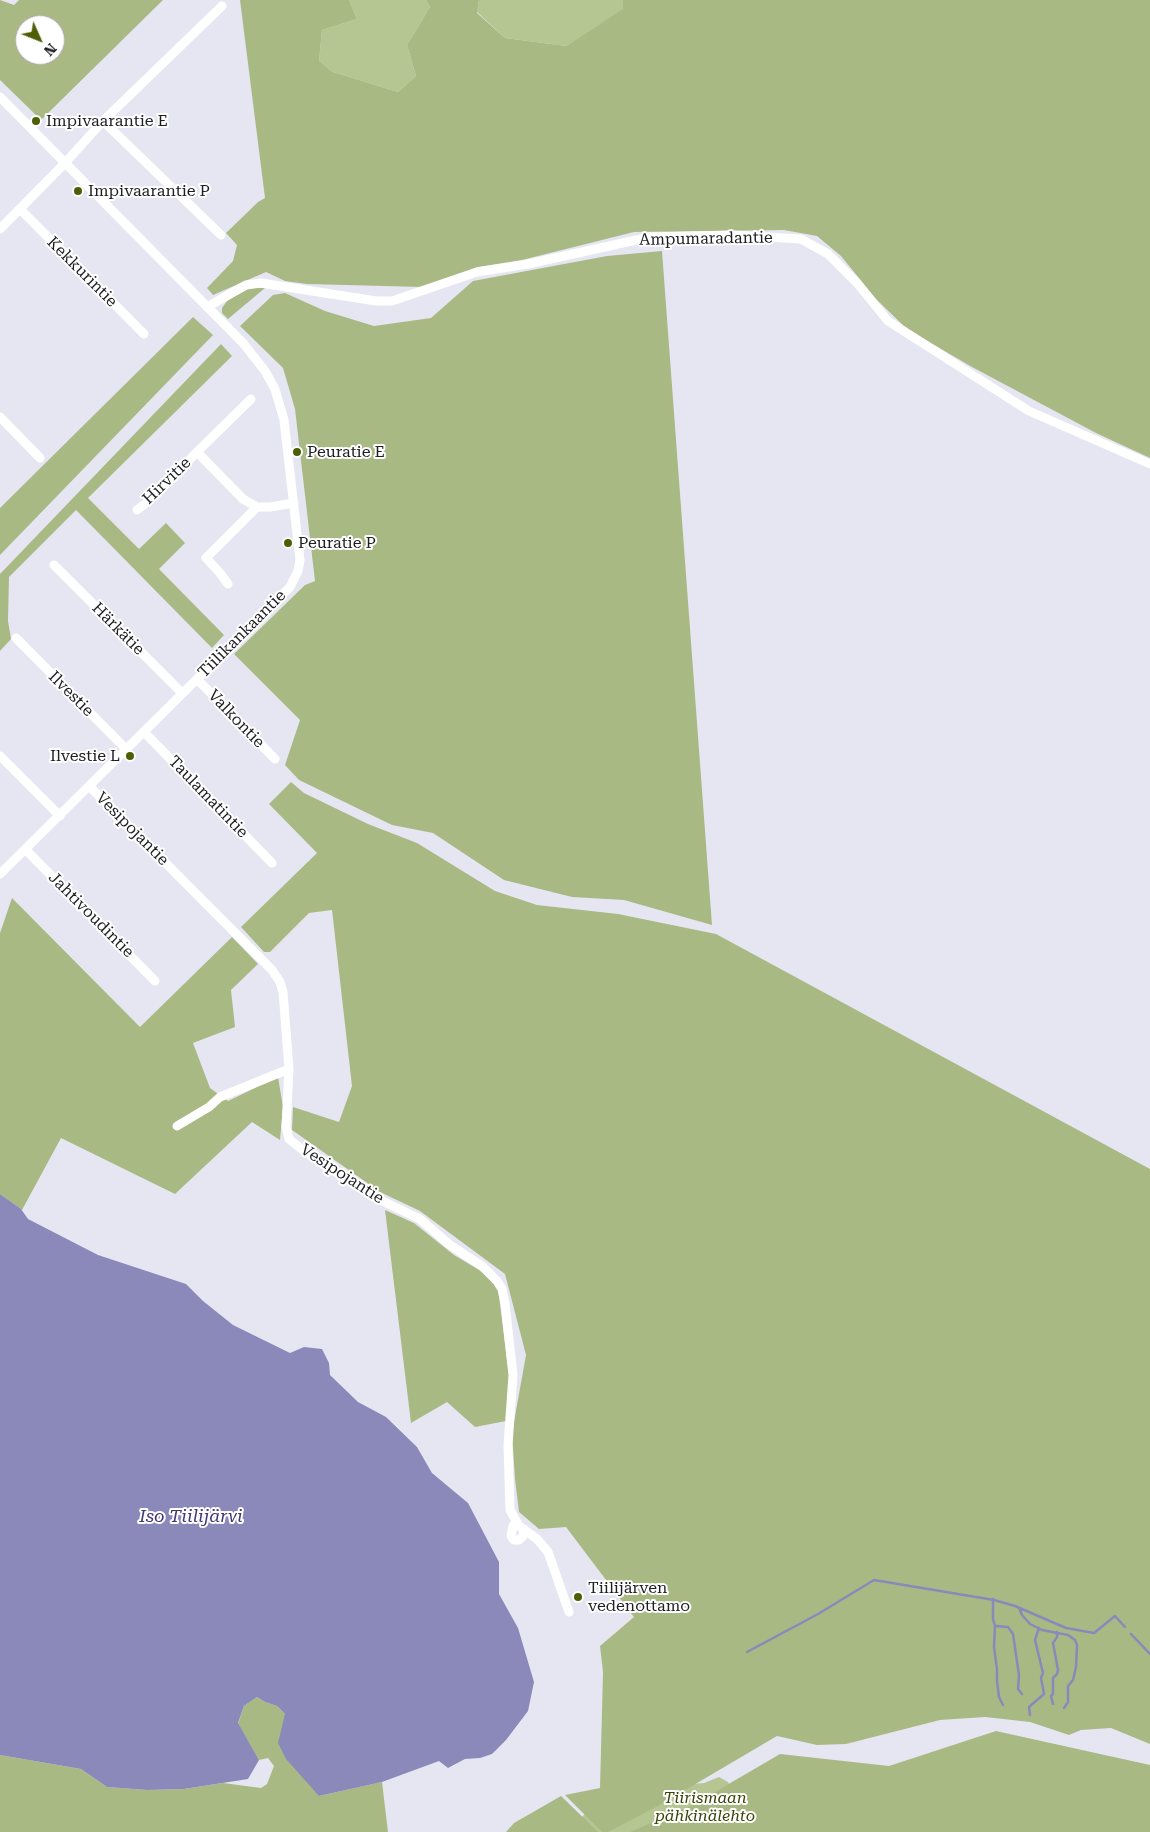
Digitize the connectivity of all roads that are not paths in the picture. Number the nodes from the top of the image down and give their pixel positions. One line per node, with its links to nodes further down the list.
1 (222, 6): 3 (street)
2 (0, 97): 4 (street, Tiilikankaantie)
3 (103, 121): 4 (street); 7 (street)
4 (65, 163): 5 (street); 8 (street, Tiilikankaantie)
5 (20, 209): 6 (street); 9 (street, Kekkurintie)
6 (0, 229)
7 (221, 235)
8 (207, 307): 14 (street, Ampumaradantie); 15 (street, Tiilikankaantie)
9 (144, 334)
10 (251, 399): 12 (street, Hirvitie)
11 (0, 417): 13 (street)
12 (197, 452): 16 (street, Hirvitie); 17 (street, Hirvitie)
13 (40, 458)
14 (1150, 464)
15 (294, 503): 16 (street); 21 (street, Tiilikankaantie)
16 (257, 507): 19 (street)
17 (137, 510)
18 (54, 565): 22 (street, Härkätie)
19 (228, 584)
20 (16, 638): 24 (street, Ilvestie)
21 (197, 679): 22 (street, Tiilikankaantie); 26 (street, Valkontie)
22 (182, 693): 23 (street, Tiilikankaantie)
23 (144, 732): 24 (street, Tiilikankaantie); 30 (street, Taulamatintie)
24 (126, 749): 27 (street, Tiilikankaantie)
25 (0, 756): 28 (street)
26 (275, 759)
27 (89, 786): 28 (street, Tiilikankaantie); 33 (street, Vesipojantie)
28 (60, 816): 29 (street, Tiilikankaantie)
29 (26, 850): 31 (street, Tiilikankaantie); 32 (street, Jahtivoudintie)
30 (272, 863)
31 (0, 874)
32 (155, 980)
33 (289, 1069): 34 (street); 35 (street, Vesipojantie)
34 (177, 1126)
35 (516, 1522): 36 (street); 36 (street, Vesipojantie)
36 (524, 1529): 37 (street)
37 (569, 1612)

